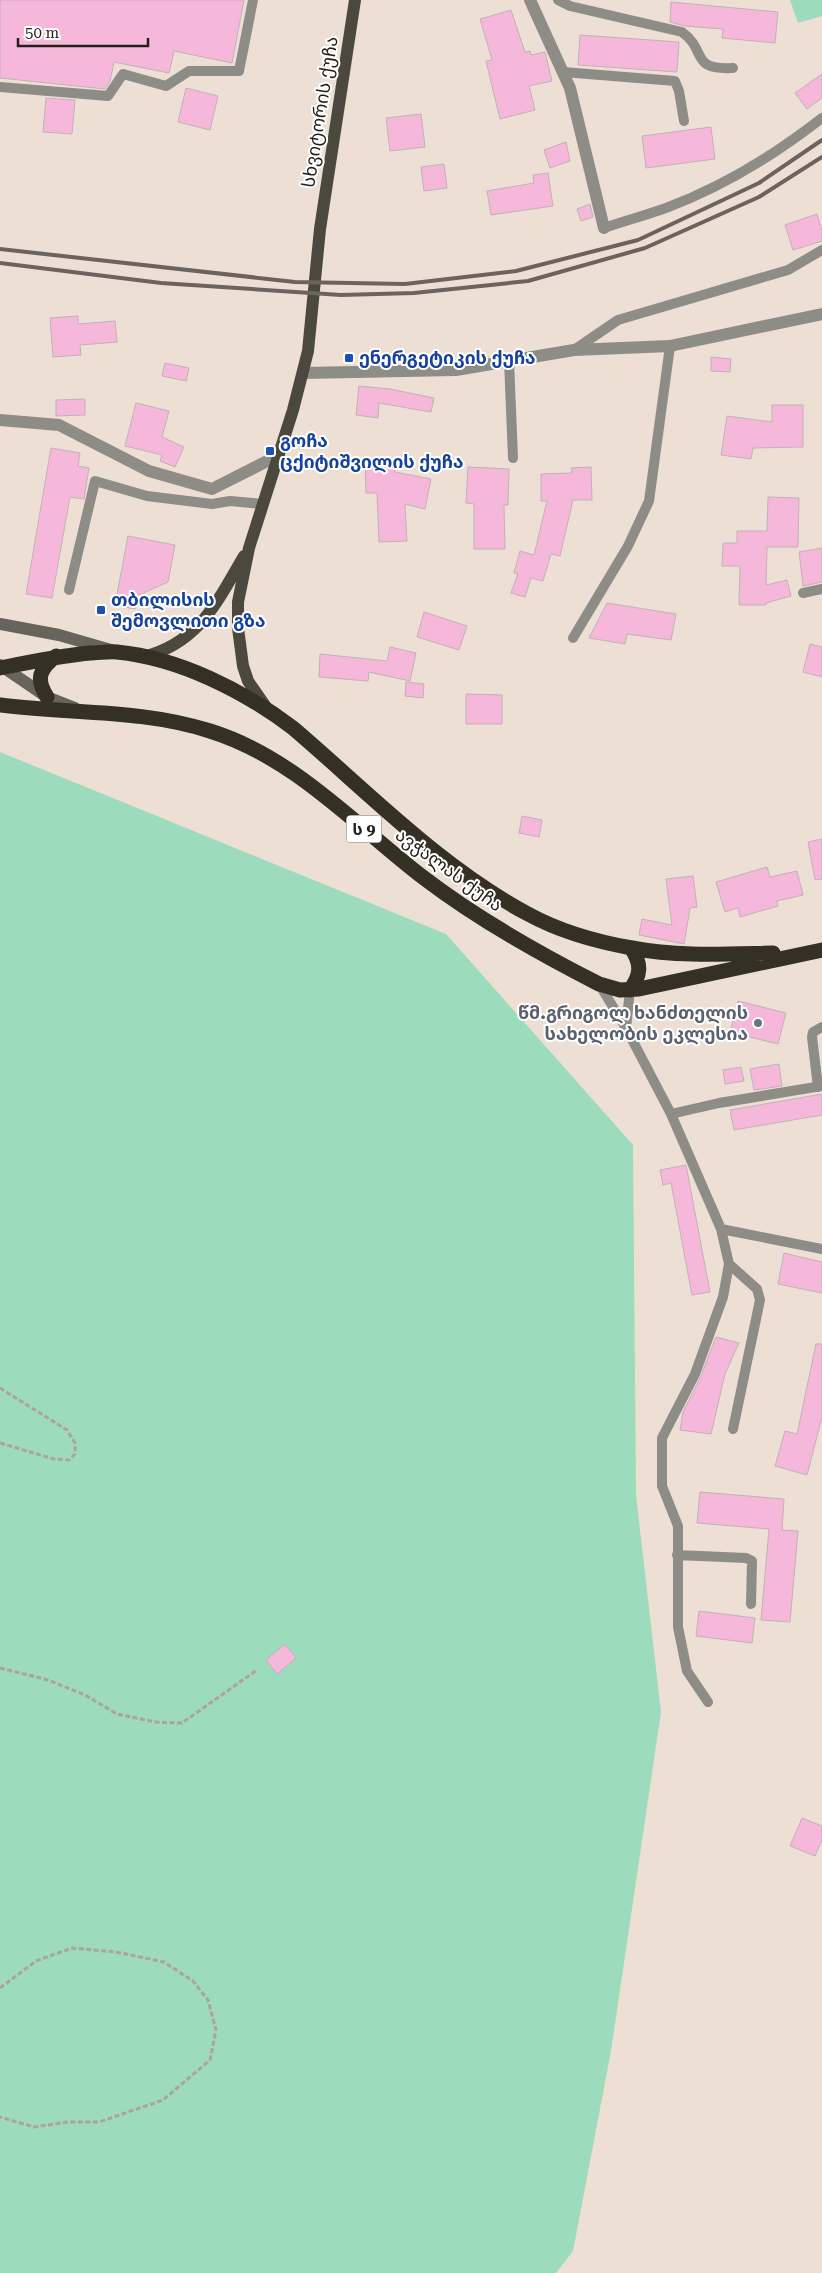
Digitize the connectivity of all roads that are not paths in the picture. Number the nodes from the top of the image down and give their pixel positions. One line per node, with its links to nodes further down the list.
1 (253, 0): 7 (lane)
2 (355, 0): 16 (main road, სხვიტორის ქუჩა)
3 (530, 0): 6 (street)
4 (558, 0): 5 (lane)
5 (732, 68)
6 (563, 72): 9 (lane); 10 (street)
7 (0, 87)
8 (822, 118): 10 (lane)
9 (684, 122)
10 (604, 228)
11 (822, 250): 14 (lane)
12 (822, 314): 13 (street)
13 (670, 346): 14 (street); 26 (lane)
14 (574, 350): 15 (street)
15 (509, 361): 16 (street); 19 (lane)
16 (303, 373): 18 (main road)
17 (0, 420): 18 (street)
18 (279, 454): 20 (main road)
19 (513, 458)
20 (263, 504): 21 (main road); 23 (lane)
21 (249, 548): 29 (main road); 33 (main road)
22 (822, 589): 24 (lane)
23 (70, 590)
24 (803, 593)
25 (0, 624): 27 (main road)
26 (573, 638)
27 (115, 651): 28 (highway, ს 9); 29 (highway, ავჭალას ქუჩა / ს 9)
28 (56, 656): 30 (highway, ს 9); 31 (highway)
29 (143, 657): 33 (highway, ავჭალას ქუჩა / ს 9)
30 (1, 667): 31 (main road)
31 (47, 697): 34 (main road)
32 (0, 705): 34 (highway, ავჭალას ქუჩა / ს 9)
33 (267, 709): 35 (highway, ავჭალას ქუჩა / ს 9)
34 (82, 711): 38 (highway, ავჭალას ქუჩა / ს 9)
35 (631, 948): 37 (highway, ავჭალას ქუჩა / ს 9); 39 (highway)
36 (822, 950): 37 (highway, ავჭალას ქუჩა / ს 9)
37 (804, 953): 39 (highway, ავჭალას ქუჩა / ს 9)
38 (599, 984): 39 (highway, ავჭალას ქუჩა / ს 9); 41 (lane)
39 (630, 990): 41 (lane)
40 (822, 1027): 42 (lane)
41 (626, 1028): 43 (lane)
42 (820, 1087): 43 (lane)
43 (670, 1114): 44 (lane)
44 (721, 1229): 45 (lane); 46 (lane)
45 (822, 1250)
46 (729, 1264): 47 (lane); 48 (lane)
47 (733, 1428)
48 (677, 1556): 49 (lane); 50 (lane)
49 (751, 1604)
50 (708, 1702)

